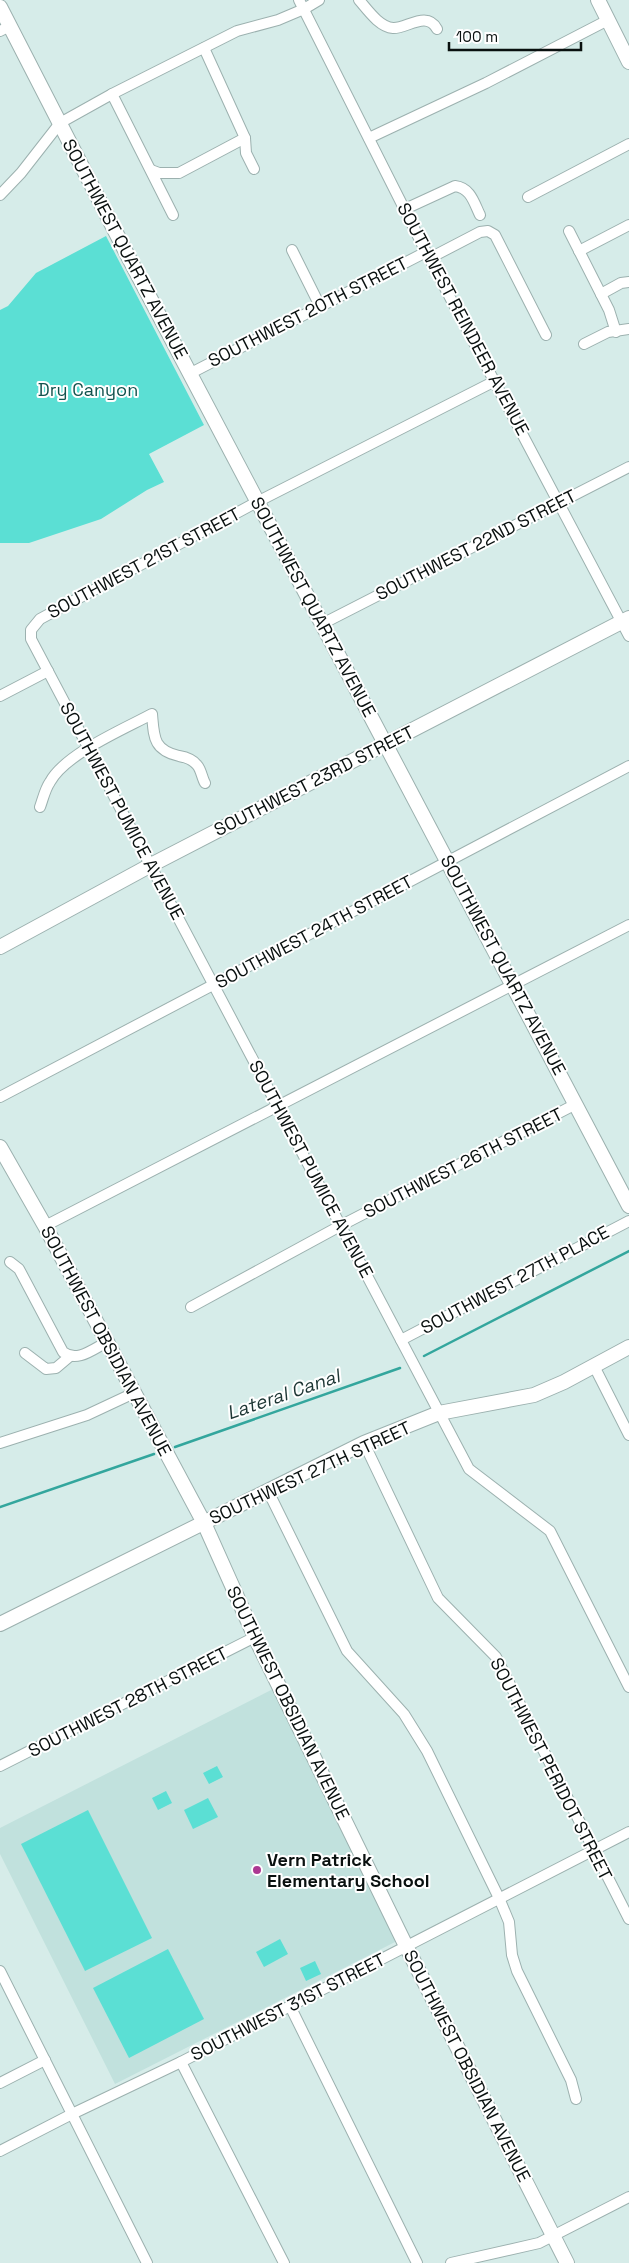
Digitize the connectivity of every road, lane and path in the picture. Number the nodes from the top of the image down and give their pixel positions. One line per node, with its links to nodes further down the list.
1 (319, 0): 4 (street)
2 (360, 0): 8 (street)
3 (598, 0): 6 (street)
4 (302, 5): 9 (street); 14 (street, SOUTHWEST REINDEER AVENUE)
5 (0, 7): 7 (street, SOUTHWEST QUARTZ AVENUE)
6 (608, 20): 10 (street); 14 (street)
7 (5, 28): 12 (street, SOUTHWEST QUARTZ AVENUE)
8 (437, 29)
9 (204, 48): 11 (street); 13 (street)
10 (629, 62)
11 (112, 94): 12 (street); 17 (street)
12 (60, 124): 18 (street); 35 (street, SOUTHWEST QUARTZ AVENUE)
13 (245, 138): 16 (street); 17 (street)
14 (369, 138): 20 (street, SOUTHWEST REINDEER AVENUE)
15 (629, 144): 19 (street)
16 (254, 169)
17 (151, 170): 21 (street)
18 (0, 195)
19 (528, 197)
20 (404, 209): 22 (street); 27 (street, SOUTHWEST REINDEER AVENUE)
21 (173, 215)
22 (480, 215)
23 (629, 225): 26 (street)
24 (569, 231): 26 (street)
25 (292, 250): 30 (street)
26 (579, 251): 29 (street)
27 (428, 255): 30 (street, SOUTHWEST 20TH STREET); 33 (street, SOUTHWEST 20TH STREET); 36 (street, SOUTHWEST REINDEER AVENUE)
28 (629, 282): 29 (street)
29 (601, 294): 32 (street)
30 (320, 306): 35 (street, SOUTHWEST 20TH STREET)
31 (629, 329): 32 (street)
32 (616, 332): 34 (street)
33 (546, 335)
34 (584, 344)
35 (190, 373): 38 (street, SOUTHWEST QUARTZ AVENUE)
36 (495, 381): 38 (street, SOUTHWEST 21ST STREET); 39 (street, SOUTHWEST REINDEER AVENUE)
37 (629, 467): 39 (street, SOUTHWEST 22ND STREET)
38 (258, 502): 41 (street, SOUTHWEST 21ST STREET); 42 (street, SOUTHWEST QUARTZ AVENUE)
39 (560, 503): 40 (street, SOUTHWEST REINDEER AVENUE); 42 (street, SOUTHWEST 22ND STREET)
40 (625, 620): 43 (street, SOUTHWEST REINDEER AVENUE); 46 (street, SOUTHWEST 23RD STREET)
41 (34, 623): 44 (street, SOUTHWEST PUMICE AVENUE)
42 (322, 624): 46 (street, SOUTHWEST QUARTZ AVENUE)
43 (629, 636)
44 (48, 671): 45 (street); 47 (street, SOUTHWEST PUMICE AVENUE)
45 (0, 696)
46 (386, 744): 51 (street, SOUTHWEST QUARTZ AVENUE); 52 (street, SOUTHWEST 23RD STREET)
47 (89, 749): 49 (street); 50 (street); 52 (street, SOUTHWEST PUMICE AVENUE)
48 (629, 766): 51 (street, SOUTHWEST 24TH STREET)
49 (205, 783)
50 (40, 807)
51 (447, 861): 55 (street, SOUTHWEST 24TH STREET); 56 (street, SOUTHWEST QUARTZ AVENUE)
52 (151, 865): 54 (street, SOUTHWEST 23RD STREET); 55 (street, SOUTHWEST PUMICE AVENUE)
53 (629, 925): 56 (street)
54 (0, 946)
55 (214, 985): 57 (street, SOUTHWEST 24TH STREET); 59 (street, SOUTHWEST PUMICE AVENUE)
56 (513, 985): 58 (street, SOUTHWEST QUARTZ AVENUE); 59 (street)
57 (0, 1097)
58 (576, 1104): 61 (street, SOUTHWEST QUARTZ AVENUE); 64 (street, SOUTHWEST 26TH STREET)
59 (277, 1105): 63 (street); 64 (street, SOUTHWEST PUMICE AVENUE)
60 (2, 1154): 63 (street, SOUTHWEST OBSIDIAN AVENUE)
61 (629, 1206)
62 (629, 1220): 67 (street, SOUTHWEST 27TH PLACE)
63 (45, 1226): 68 (street, SOUTHWEST OBSIDIAN AVENUE)
64 (340, 1226): 66 (street, SOUTHWEST 26TH STREET); 67 (street, SOUTHWEST PUMICE AVENUE)
65 (10, 1262): 71 (street)
66 (191, 1307)
67 (401, 1340): 74 (street, SOUTHWEST PUMICE AVENUE)
68 (107, 1342): 71 (street); 73 (street, SOUTHWEST OBSIDIAN AVENUE)
69 (629, 1347): 72 (street, SOUTHWEST 27TH STREET)
70 (26, 1353): 71 (street)
71 (69, 1357)
72 (594, 1366): 74 (street, SOUTHWEST 27TH STREET); 75 (street)
73 (134, 1393): 76 (street); 79 (street, SOUTHWEST OBSIDIAN AVENUE)
74 (439, 1413): 77 (street, SOUTHWEST 27TH STREET); 82 (street, SOUTHWEST PUMICE AVENUE)
75 (629, 1435)
76 (0, 1443)
77 (364, 1443): 78 (street, SOUTHWEST 27TH STREET); 85 (street, SOUTHWEST PERIDOT STREET)
78 (268, 1492): 79 (street, SOUTHWEST 27TH STREET); 86 (street)
79 (204, 1524): 80 (street, SOUTHWEST 27TH STREET); 81 (street, SOUTHWEST OBSIDIAN AVENUE)
80 (0, 1624)
81 (255, 1637): 83 (street, SOUTHWEST 28TH STREET); 88 (street, SOUTHWEST OBSIDIAN AVENUE)
82 (629, 1687)
83 (0, 1766)
84 (629, 1832): 85 (street, SOUTHWEST 31ST STREET)
85 (593, 1849): 86 (street, SOUTHWEST 31ST STREET); 87 (street, SOUTHWEST PERIDOT STREET)
86 (499, 1898): 88 (street, SOUTHWEST 31ST STREET); 94 (street)
87 (629, 1919)
88 (406, 1946): 90 (street, SOUTHWEST 31ST STREET); 98 (street, SOUTHWEST OBSIDIAN AVENUE)
89 (0, 1971): 91 (street)
90 (290, 2006): 92 (street, SOUTHWEST 31ST STREET); 101 (street)
91 (45, 2060): 93 (street); 95 (street)
92 (181, 2062): 95 (street, SOUTHWEST 31ST STREET); 100 (street)
93 (0, 2083)
94 (576, 2099)
95 (72, 2114): 96 (street, SOUTHWEST 31ST STREET); 99 (street)
96 (0, 2151)
97 (629, 2196): 98 (street)
98 (554, 2237): 102 (street); 103 (street, SOUTHWEST OBSIDIAN AVENUE)
99 (147, 2263)
100 (284, 2263)
101 (417, 2263)
102 (451, 2263)
103 (567, 2263)

